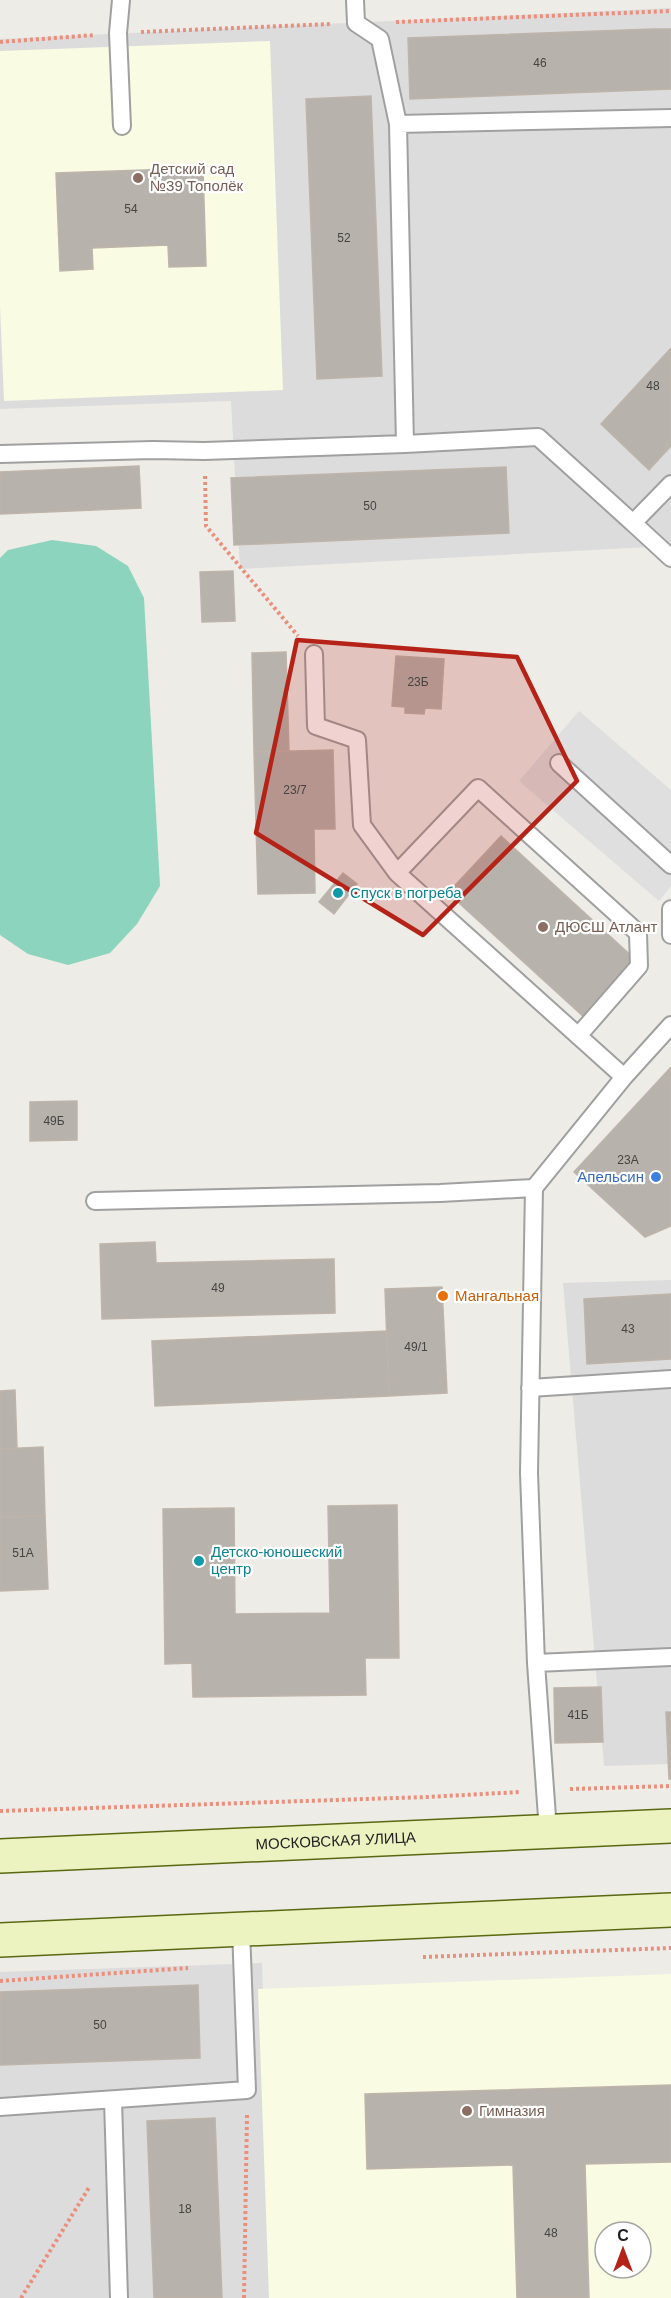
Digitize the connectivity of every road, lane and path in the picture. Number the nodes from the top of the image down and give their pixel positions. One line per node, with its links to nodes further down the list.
1 (121, 0): 5 (lane)
2 (355, 0): 4 (lane)
3 (671, 118): 4 (lane)
4 (398, 124): 6 (lane)
5 (122, 126)
6 (405, 444): 7 (lane); 10 (lane)
7 (204, 451): 8 (lane); 12 (path)
8 (0, 454)
9 (671, 484): 10 (lane)
10 (633, 523): 11 (lane)
11 (671, 558)
12 (314, 654): 15 (lane)
13 (559, 763): 14 (lane)
14 (671, 865)
15 (397, 873): 19 (lane); 19 (lane)
16 (671, 909): 17 (lane)
17 (671, 936)
18 (671, 1025): 20 (lane)
19 (578, 1036): 20 (lane)
20 (624, 1077): 21 (lane)
21 (534, 1188): 22 (lane); 24 (lane)
22 (95, 1201)
23 (671, 1379): 24 (lane)
24 (530, 1388): 26 (lane)
25 (671, 1657): 26 (lane)
26 (536, 1664): 28 (lane)
27 (671, 1786): 28 (path)
28 (545, 1790): 29 (path); 31 (lane)
29 (0, 1811)
30 (671, 1826): 31 (main road, МОСКОВСКАЯ УЛИЦА)
31 (548, 1831): 32 (main road, МОСКОВСКАЯ УЛИЦА)
32 (0, 1856)
33 (671, 1910): 34 (main road)
34 (241, 1929): 35 (main road); 38 (lane)
35 (0, 1940)
36 (671, 1948): 37 (path)
37 (414, 1958)
38 (243, 1964): 39 (path); 40 (lane)
39 (0, 1981)
40 (247, 2090): 41 (lane); 46 (path)
41 (113, 2100): 42 (lane); 45 (lane)
42 (0, 2107)
43 (95, 2178): 44 (path)
44 (21, 2298)
45 (119, 2298)
46 (244, 2298)

